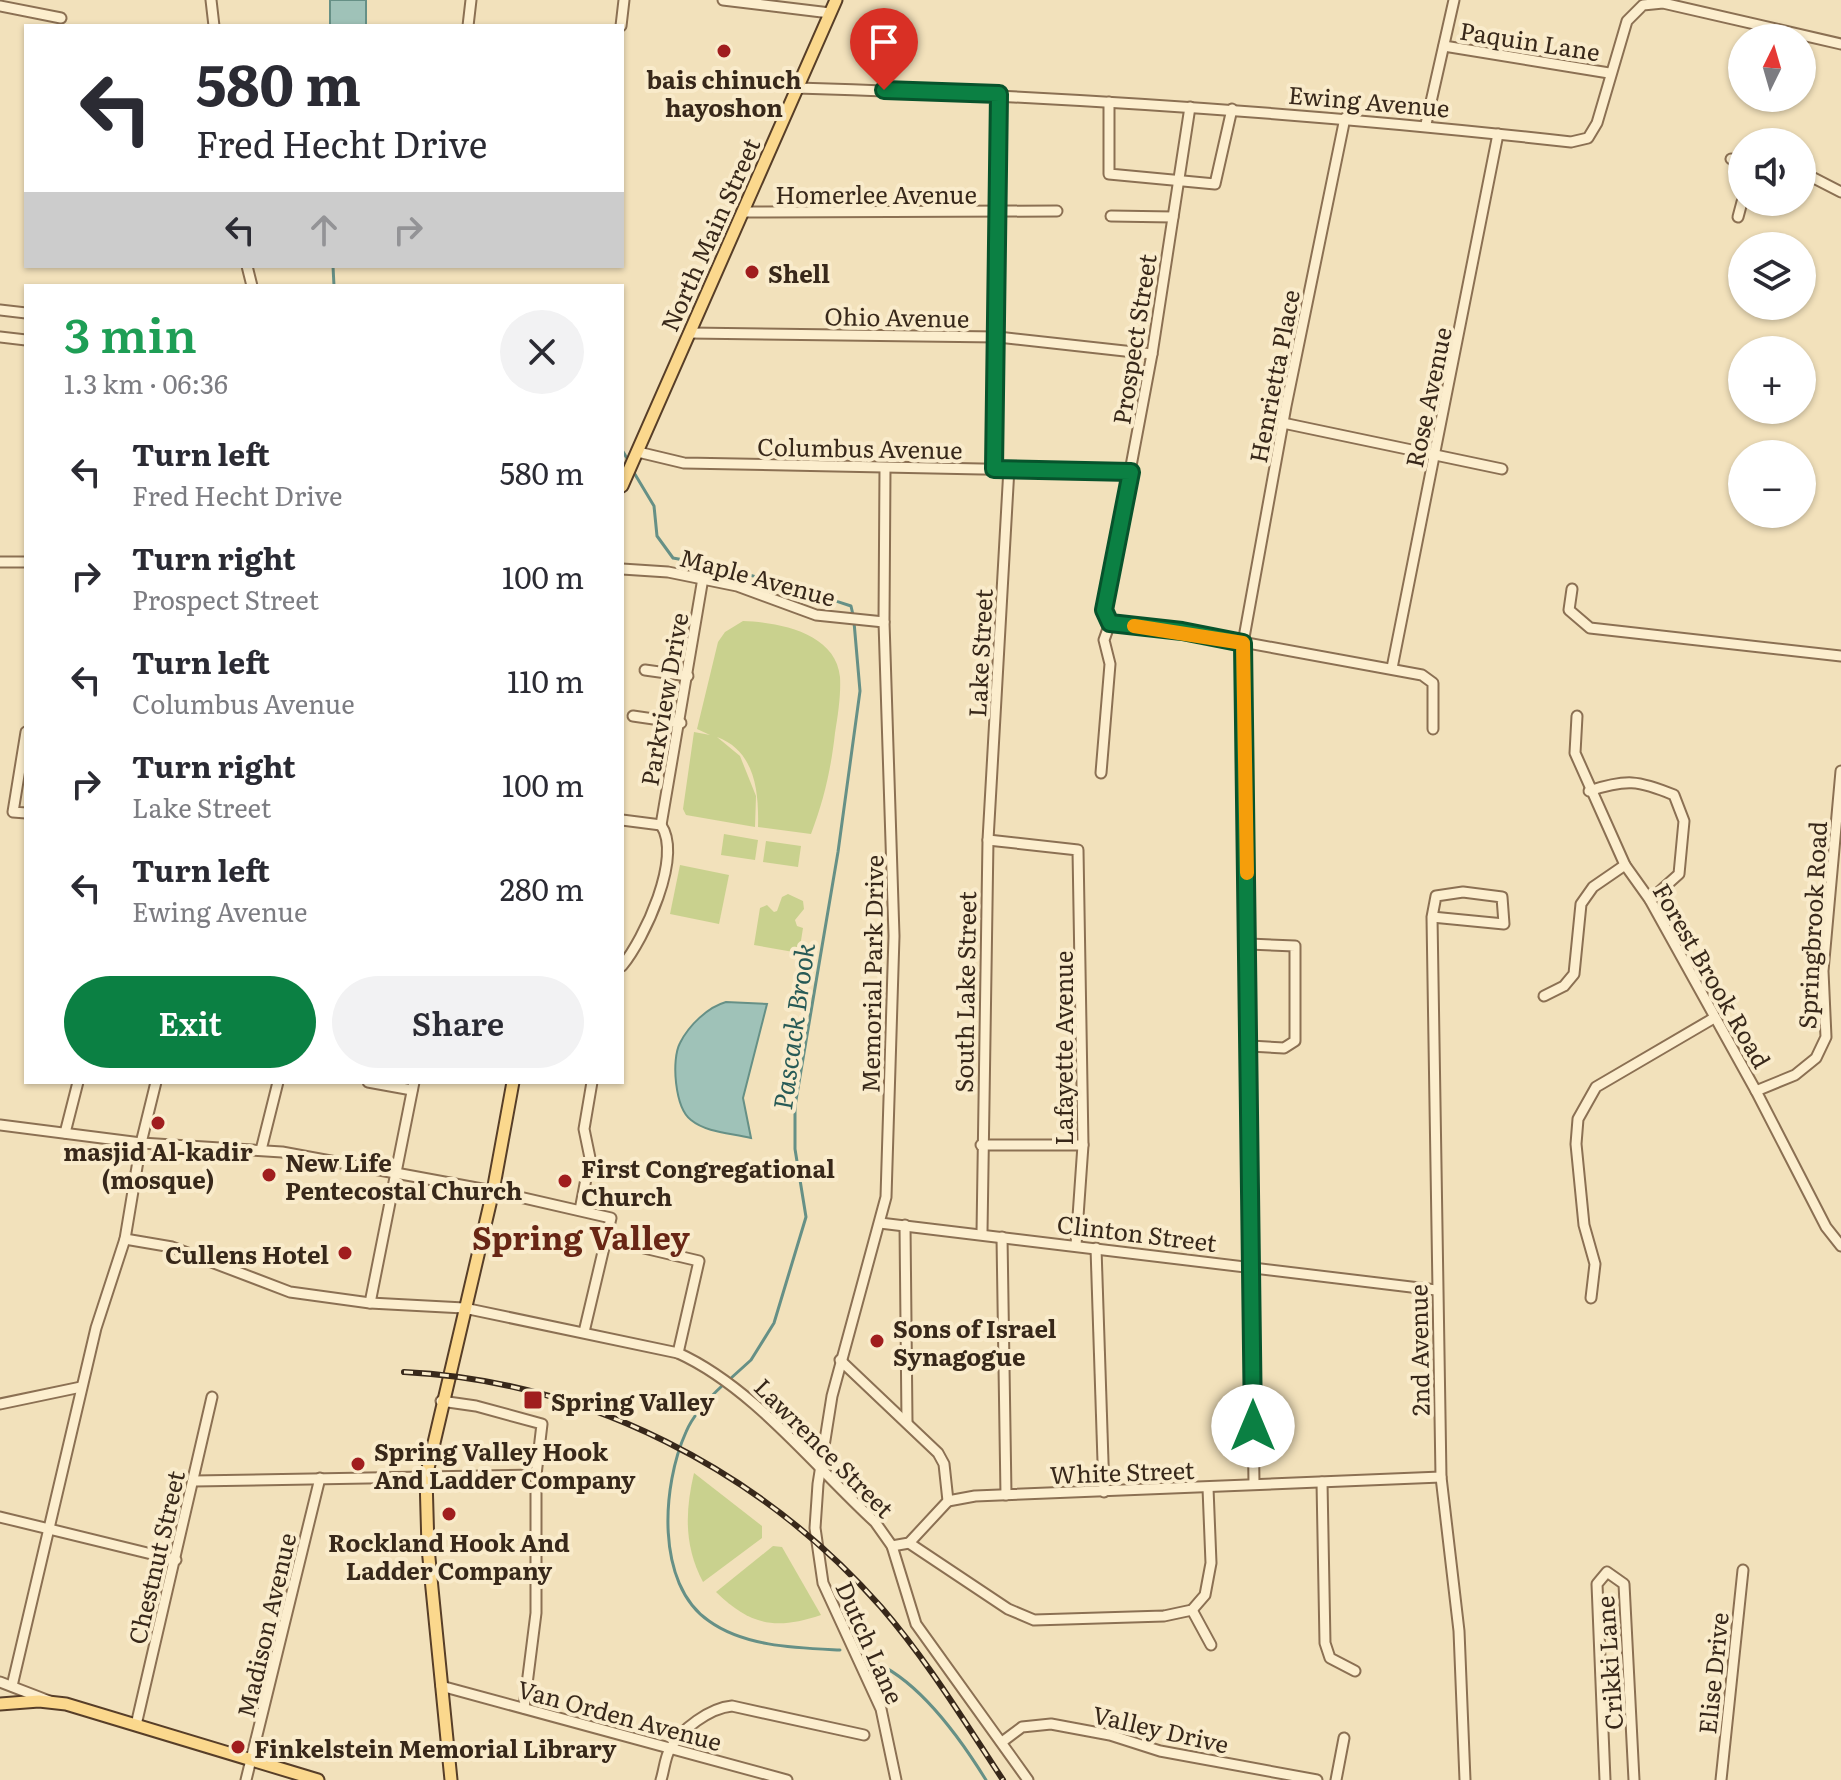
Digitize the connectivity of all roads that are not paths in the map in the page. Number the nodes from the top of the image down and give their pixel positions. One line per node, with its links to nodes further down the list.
1 (211, 0): 10 (street)
2 (471, 0): 11 (street)
3 (624, 0): 12 (street)
4 (723, 0): 8 (street)
5 (836, 0): 8 (main road, North Main Street)
6 (1454, 0): 14 (street)
7 (0, 6): 9 (street)
8 (830, 13): 16 (main road, North Main Street)
9 (61, 18)
10 (214, 24)
11 (468, 24)
12 (621, 24)
13 (1841, 44): 15 (street, Ewing Avenue)
14 (1444, 46): 15 (street, Paquin Lane); 22 (street)
15 (1609, 73): 23 (street, Ewing Avenue)
16 (797, 88): 17 (street, Ewing Avenue); 28 (main road, North Main Street)
17 (999, 94): 18 (street, Ewing Avenue); 29 (street)
18 (1109, 102): 19 (street, Ewing Avenue); 25 (street)
19 (1190, 107): 20 (street, Ewing Avenue); 25 (street, Prospect Street)
20 (1232, 109): 21 (street, Ewing Avenue); 25 (street)
21 (1345, 118): 22 (street, Ewing Avenue); 39 (street, Henrietta Place)
22 (1426, 124): 23 (street, Ewing Avenue)
23 (1498, 134): 41 (street, Rose Avenue)
24 (1816, 179): 26 (street)
25 (1178, 181): 31 (street, Prospect Street)
26 (1841, 192)
27 (1057, 211): 29 (street, Homerlee Avenue)
28 (742, 212): 29 (street, Homerlee Avenue); 34 (main road, North Main Street)
29 (999, 214): 36 (street)
30 (1111, 216): 31 (street)
31 (1173, 217): 38 (street, Prospect Street)
32 (0, 310): 33 (street)
33 (24, 313)
34 (689, 333): 36 (street, Ohio Avenue); 40 (main road, North Main Street)
35 (0, 337): 37 (street)
36 (998, 337): 38 (street, Ohio Avenue); 44 (street)
37 (24, 340)
38 (1152, 354): 46 (street, Prospect Street)
39 (1283, 423): 41 (street); 55 (street, Henrietta Place)
40 (636, 456): 43 (street, Columbus Avenue); 47 (main road, North Main Street)
41 (1435, 456): 45 (street); 57 (street, Rose Avenue)
42 (1009, 468): 44 (street, Columbus Avenue); 46 (street, Columbus Avenue); 71 (street, Lake Street)
43 (885, 469): 44 (street, Columbus Avenue); 53 (street, Memorial Park Drive)
44 (994, 469)
45 (1502, 469)
46 (1131, 472): 54 (street, Prospect Street)
47 (624, 482)
48 (0, 562): 49 (street)
49 (24, 562)
50 (624, 569): 51 (street, Maple Avenue)
51 (703, 578): 53 (street, Maple Avenue); 59 (street, Parkview Drive)
52 (1572, 589): 56 (street)
53 (884, 622): 97 (street, Memorial Park Drive)
54 (1110, 623): 55 (street); 66 (street, Prospect Street)
55 (1243, 643): 57 (street); 75 (street, Henrietta Place)
56 (1841, 656)
57 (1392, 668): 63 (street)
58 (645, 670): 59 (street)
59 (688, 676): 62 (street, Parkview Drive)
60 (633, 716): 62 (street)
61 (1577, 716): 67 (street, Forest Brook Road)
62 (681, 723): 70 (street, Parkview Drive)
63 (1433, 729)
64 (24, 744): 68 (street)
65 (1841, 771): 87 (street, Springbrook Road)
66 (1101, 773)
67 (1589, 791): 72 (street, Forest Brook Road); 73 (street)
68 (24, 813)
69 (624, 820): 70 (street)
70 (661, 825): 76 (street)
71 (988, 840): 91 (street, South Lake Street); 92 (street, Lafayette Avenue)
72 (1625, 865): 73 (street, Forest Brook Road); 77 (street)
73 (1650, 900): 78 (street, Forest Brook Road)
74 (1432, 917): 74 (street); 107 (street, 2nd Avenue)
75 (1249, 944): 79 (street, Henrietta Place); 79 (street)
76 (624, 964)
77 (1544, 996)
78 (1714, 1018): 87 (street, Forest Brook Road); 108 (street)
79 (1250, 1046): 106 (street, Henrietta Place)
80 (77, 1084): 89 (street)
81 (156, 1084): 90 (street)
82 (278, 1084): 93 (street)
83 (390, 1084): 86 (street)
84 (513, 1084): 95 (main road)
85 (592, 1084): 96 (street)
86 (413, 1086): 94 (street)
87 (1756, 1091): 104 (street, Forest Brook Road)
88 (0, 1125): 89 (street)
89 (65, 1133): 90 (street)
90 (141, 1143): 93 (street); 101 (street)
91 (981, 1145): 92 (street); 99 (street)
92 (1083, 1145): 103 (street, Lafayette Avenue)
93 (261, 1150): 94 (street)
94 (396, 1173): 95 (street); 109 (street)
95 (493, 1191): 96 (street); 110 (main road)
96 (580, 1210): 102 (street)
97 (880, 1223): 98 (street, Clinton Street); 113 (street, Memorial Park Drive)
98 (905, 1225): 99 (street, Clinton Street); 120 (street)
99 (982, 1233): 100 (street, Clinton Street)
100 (1002, 1237): 103 (street, Clinton Street); 131 (street)
101 (125, 1239): 109 (street, Lawrence Street); 114 (street)
102 (606, 1239): 111 (street); 112 (street)
103 (1076, 1245): 105 (street, Clinton Street)
104 (1841, 1246)
105 (1096, 1248): 106 (street, Clinton Street); 130 (street)
106 (1254, 1267): 107 (street, Clinton Street); 128 (street, Henrietta Place)
107 (1436, 1290): 124 (street, 2nd Avenue)
108 (1591, 1298)
109 (370, 1303): 110 (street, Lawrence Street)
110 (464, 1308): 111 (street, Lawrence Street); 115 (main road)
111 (584, 1332): 112 (street, Lawrence Street)
112 (678, 1353): 121 (street, Lawrence Street)
113 (840, 1360): 120 (street); 121 (street, Memorial Park Drive)
114 (81, 1387): 118 (street); 134 (street)
115 (444, 1388): 117 (main road); 119 (street)
116 (212, 1397): 126 (street, Chestnut Street)
117 (441, 1401): 119 (street); 123 (main road)
118 (0, 1404)
119 (476, 1406): 122 (street)
120 (907, 1421): 132 (street)
121 (820, 1471): 136 (street, Lawrence Street); 159 (street, Dutch Lane)
122 (536, 1475): 123 (street); 147 (street)
123 (426, 1477): 125 (street); 144 (main road)
124 (1441, 1477): 127 (street, White Street); 163 (street, 2nd Avenue)
125 (320, 1478): 126 (street); 153 (street, Madison Avenue)
126 (194, 1481): 137 (street, Chestnut Street)
127 (1322, 1482): 128 (street, White Street); 141 (street)
128 (1254, 1484): 129 (street, White Street)
129 (1208, 1488): 130 (street, White Street); 139 (street)
130 (1104, 1492): 131 (street, White Street)
131 (1006, 1495): 132 (street, White Street)
132 (948, 1501): 135 (street)
133 (0, 1517): 134 (street)
134 (49, 1529): 137 (street); 143 (street)
135 (909, 1543): 136 (street); 139 (street)
136 (892, 1546): 151 (street, Lawrence Street)
137 (176, 1560): 148 (street, Chestnut Street)
138 (1743, 1570): 166 (street, Elise Drive)
139 (1192, 1610): 140 (street)
140 (1211, 1645)
141 (1355, 1671)
142 (0, 1682): 143 (street)
143 (12, 1686): 145 (street)
144 (441, 1686): 147 (street, Van Orden Avenue); 156 (main road)
145 (52, 1702): 146 (main road); 148 (main road)
146 (0, 1704)
147 (524, 1708): 152 (street, Van Orden Avenue)
148 (136, 1725): 153 (main road)
149 (864, 1735): 152 (street)
150 (1344, 1738): 162 (street)
151 (1002, 1742): 160 (street, Lawrence Street); 161 (street, Valley Drive)
152 (670, 1748): 157 (street); 158 (street, Van Orden Avenue)
153 (253, 1760): 154 (street, Madison Avenue); 155 (main road)
154 (246, 1780)
155 (318, 1780)
156 (451, 1780)
157 (661, 1780)
158 (787, 1780)
159 (896, 1780)
160 (1028, 1780)
161 (1317, 1780)
162 (1336, 1780)
163 (1465, 1780)
164 (1605, 1780): 165 (street, Crikki Lane)
165 (1634, 1780)
166 (1721, 1780)

